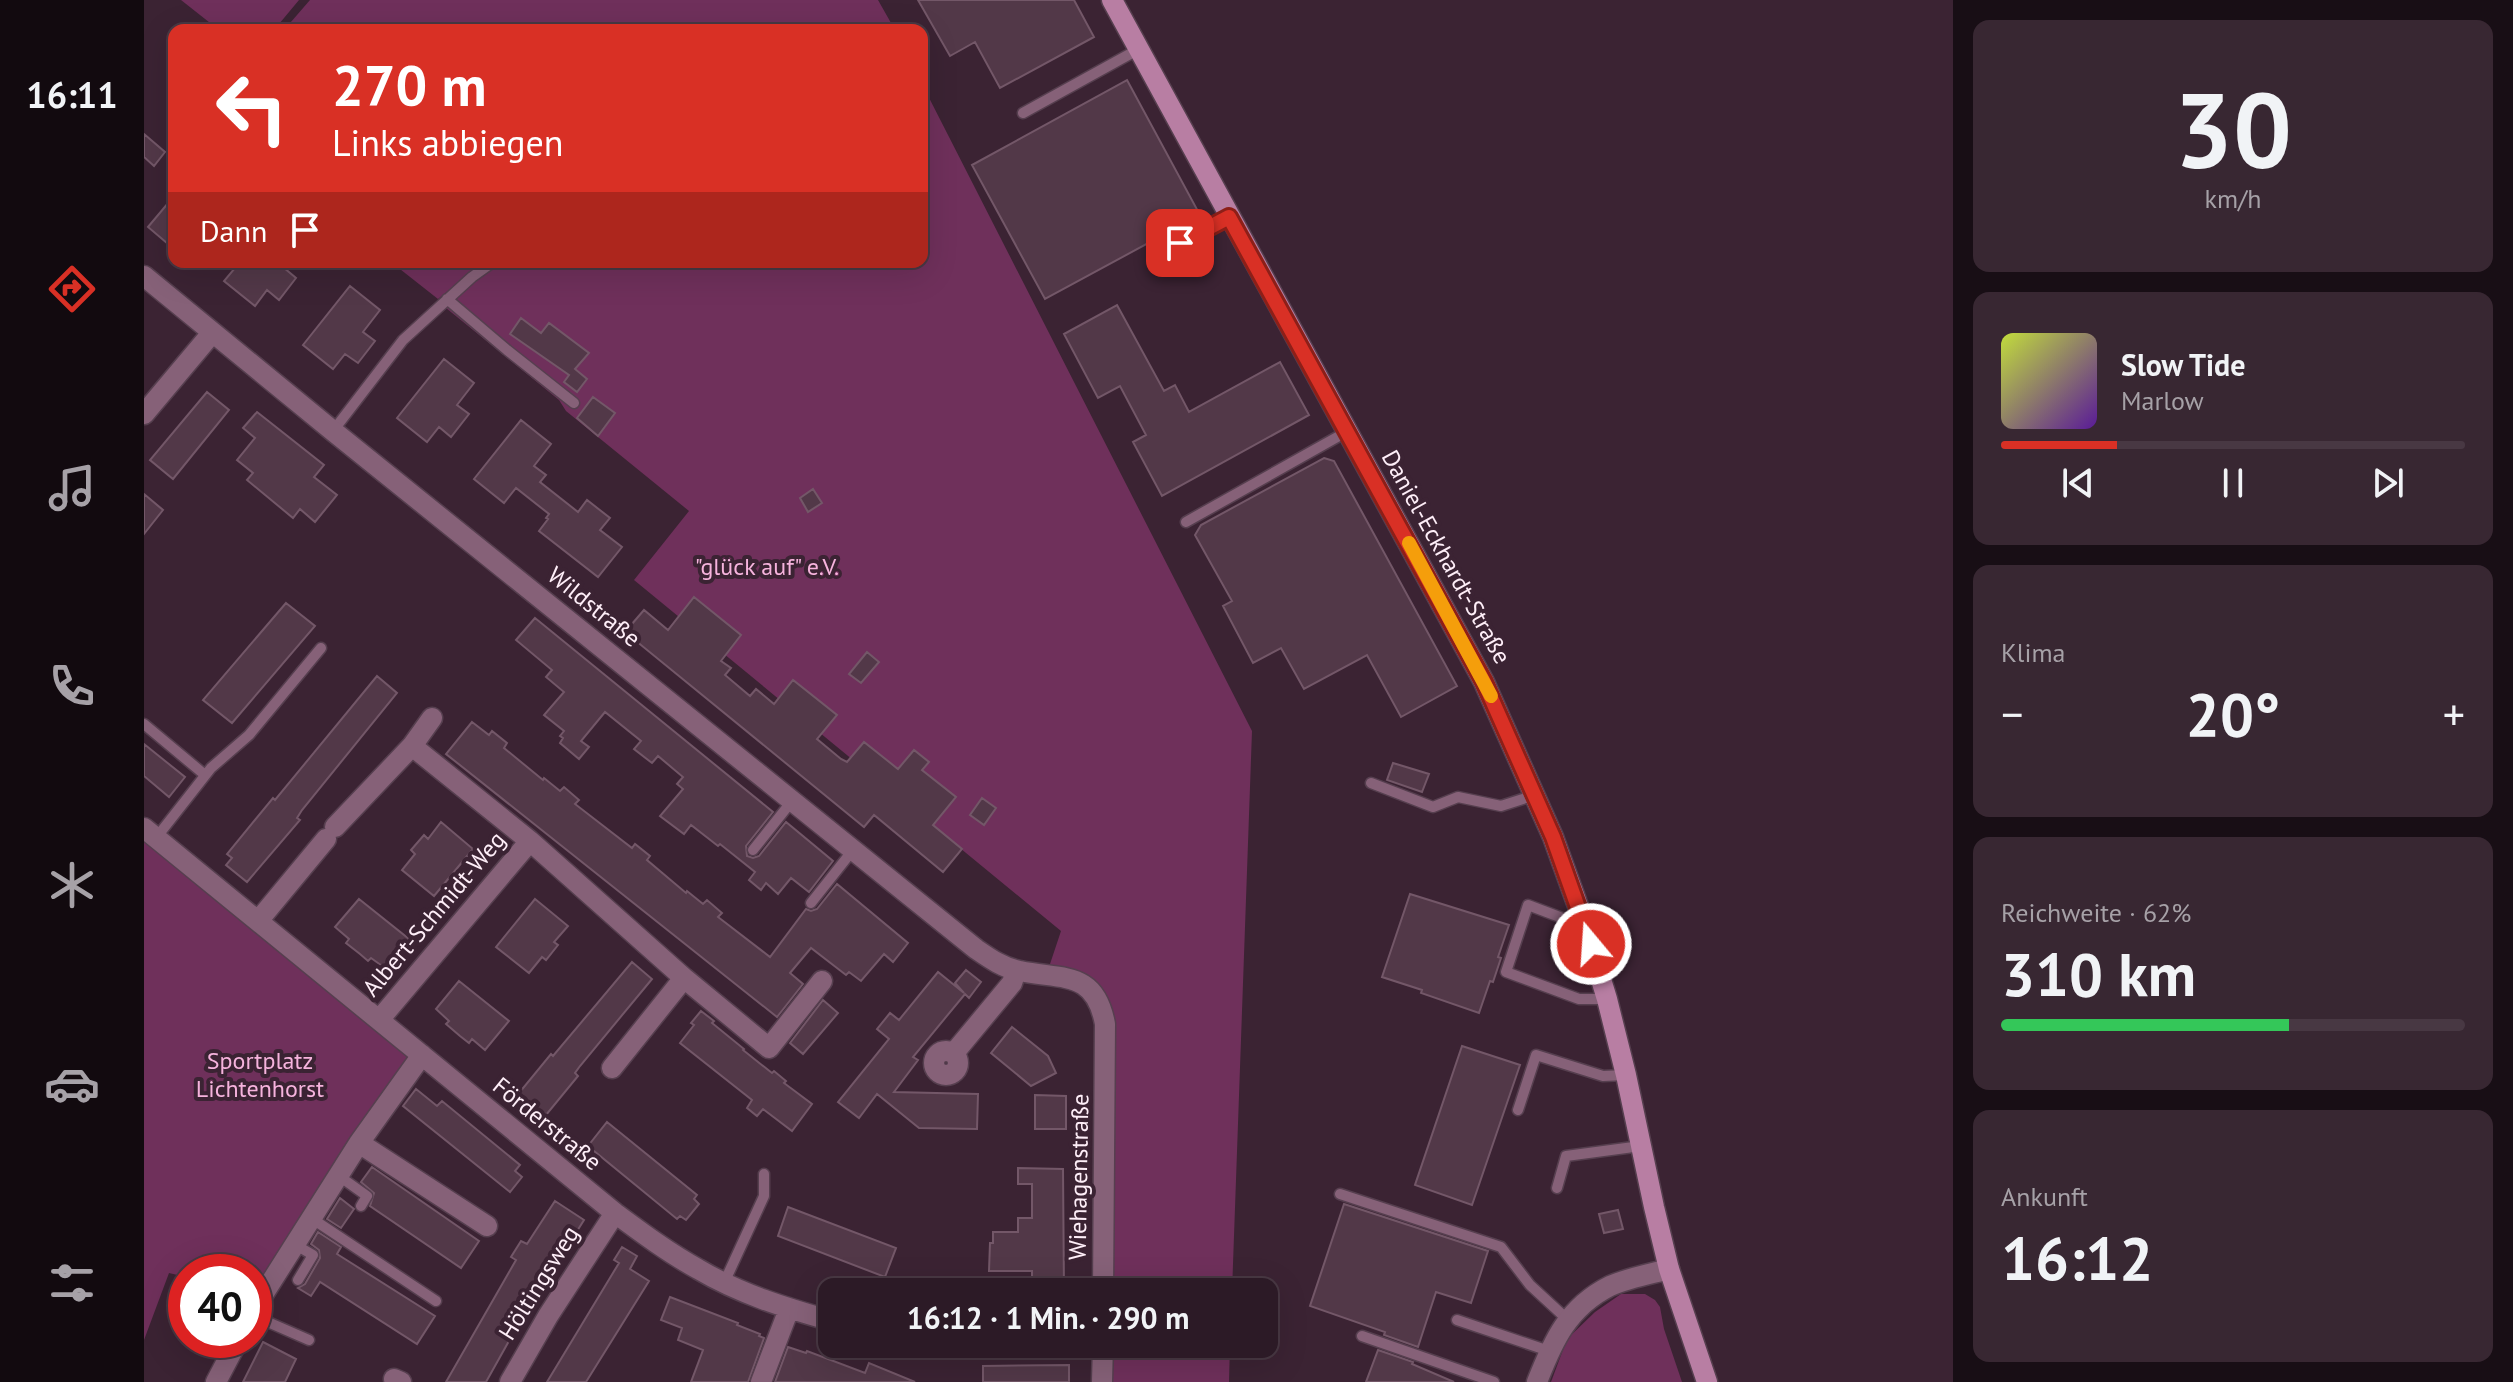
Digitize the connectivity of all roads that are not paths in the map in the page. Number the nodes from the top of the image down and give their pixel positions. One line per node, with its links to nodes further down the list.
1 (1112, 0): 2 (street, Daniel-Eckhardt-Straße)
2 (1139, 49): 3 (lane); 4 (street, Daniel-Eckhardt-Straße)
3 (1023, 113)
4 (1229, 217): 5 (lane); 13 (street, Daniel-Eckhardt-Straße)
5 (1155, 256)
6 (486, 268): 8 (lane)
7 (144, 276): 9 (street, Wildstraße)
8 (447, 299): 10 (lane); 12 (lane)
9 (212, 333): 11 (street); 12 (street, Wildstraße)
10 (574, 403)
11 (144, 414)
12 (333, 431): 22 (street, Wildstraße)
13 (1348, 431): 14 (lane); 21 (street, Daniel-Eckhardt-Straße)
14 (1186, 522)
15 (321, 648): 19 (lane)
16 (432, 718): 18 (street)
17 (144, 724): 19 (lane)
18 (412, 746): 24 (street, Albert-Schmidt-Weg); 29 (street)
19 (205, 775): 23 (lane)
20 (1371, 783): 21 (lane)
21 (1536, 795): 28 (street, Daniel-Eckhardt-Straße)
22 (792, 801): 25 (lane); 26 (street, Wildstraße)
23 (150, 833): 29 (street, Förderstraße)
24 (530, 841): 31 (street, Albert-Schmidt-Weg); 34 (street, Albert-Schmidt-Weg)
25 (753, 850)
26 (853, 850): 27 (lane); 30 (street, Wildstraße)
27 (811, 903)
28 (1582, 917): 33 (street, Daniel-Eckhardt-Straße); 33 (lane)
29 (259, 920): 34 (street, Förderstraße)
30 (1016, 971): 35 (street); 37 (street, Wildstraße)
31 (684, 978): 32 (street, Albert-Schmidt-Weg); 38 (street)
32 (822, 981)
33 (1607, 999): 39 (street, Daniel-Eckhardt-Straße)
34 (379, 1020): 36 (street, Förderstraße)
35 (954, 1053)
36 (422, 1055): 41 (street); 48 (street, Förderstraße)
37 (1105, 1062): 53 (street, Wiehagenstraße)
38 (612, 1068)
39 (1626, 1075): 40 (lane); 42 (street, Daniel-Eckhardt-Straße)
40 (1518, 1110)
41 (359, 1143): 44 (street); 50 (street)
42 (1641, 1146): 45 (lane); 52 (street, Daniel-Eckhardt-Straße)
43 (764, 1174): 56 (lane)
44 (339, 1176): 47 (lane); 49 (street)
45 (1557, 1188)
46 (1340, 1194): 61 (lane)
47 (361, 1206)
48 (615, 1213): 56 (street, Förderstraße); 70 (street, Höltingsweg)
49 (311, 1218): 51 (street); 57 (lane)
50 (487, 1226)
51 (294, 1244): 54 (street); 55 (lane)
52 (1669, 1269): 61 (street); 75 (street, Daniel-Eckhardt-Straße)
53 (1103, 1278)
54 (272, 1280)
55 (298, 1280)
56 (724, 1283): 58 (street, Förderstraße)
57 (436, 1301)
58 (789, 1309): 59 (street, Förderstraße); 71 (street)
59 (818, 1317)
60 (1457, 1320): 65 (lane)
61 (1568, 1320): 65 (street)
62 (272, 1324): 64 (lane)
63 (1362, 1336): 68 (lane)
64 (309, 1340)
65 (1549, 1351): 74 (street)
66 (229, 1358): 69 (street)
67 (1103, 1358): 72 (street)
68 (1468, 1378): 73 (lane)
69 (216, 1382)
70 (510, 1382)
71 (761, 1382)
72 (1102, 1382)
73 (1494, 1382)
74 (1537, 1382)
75 (1707, 1382)

